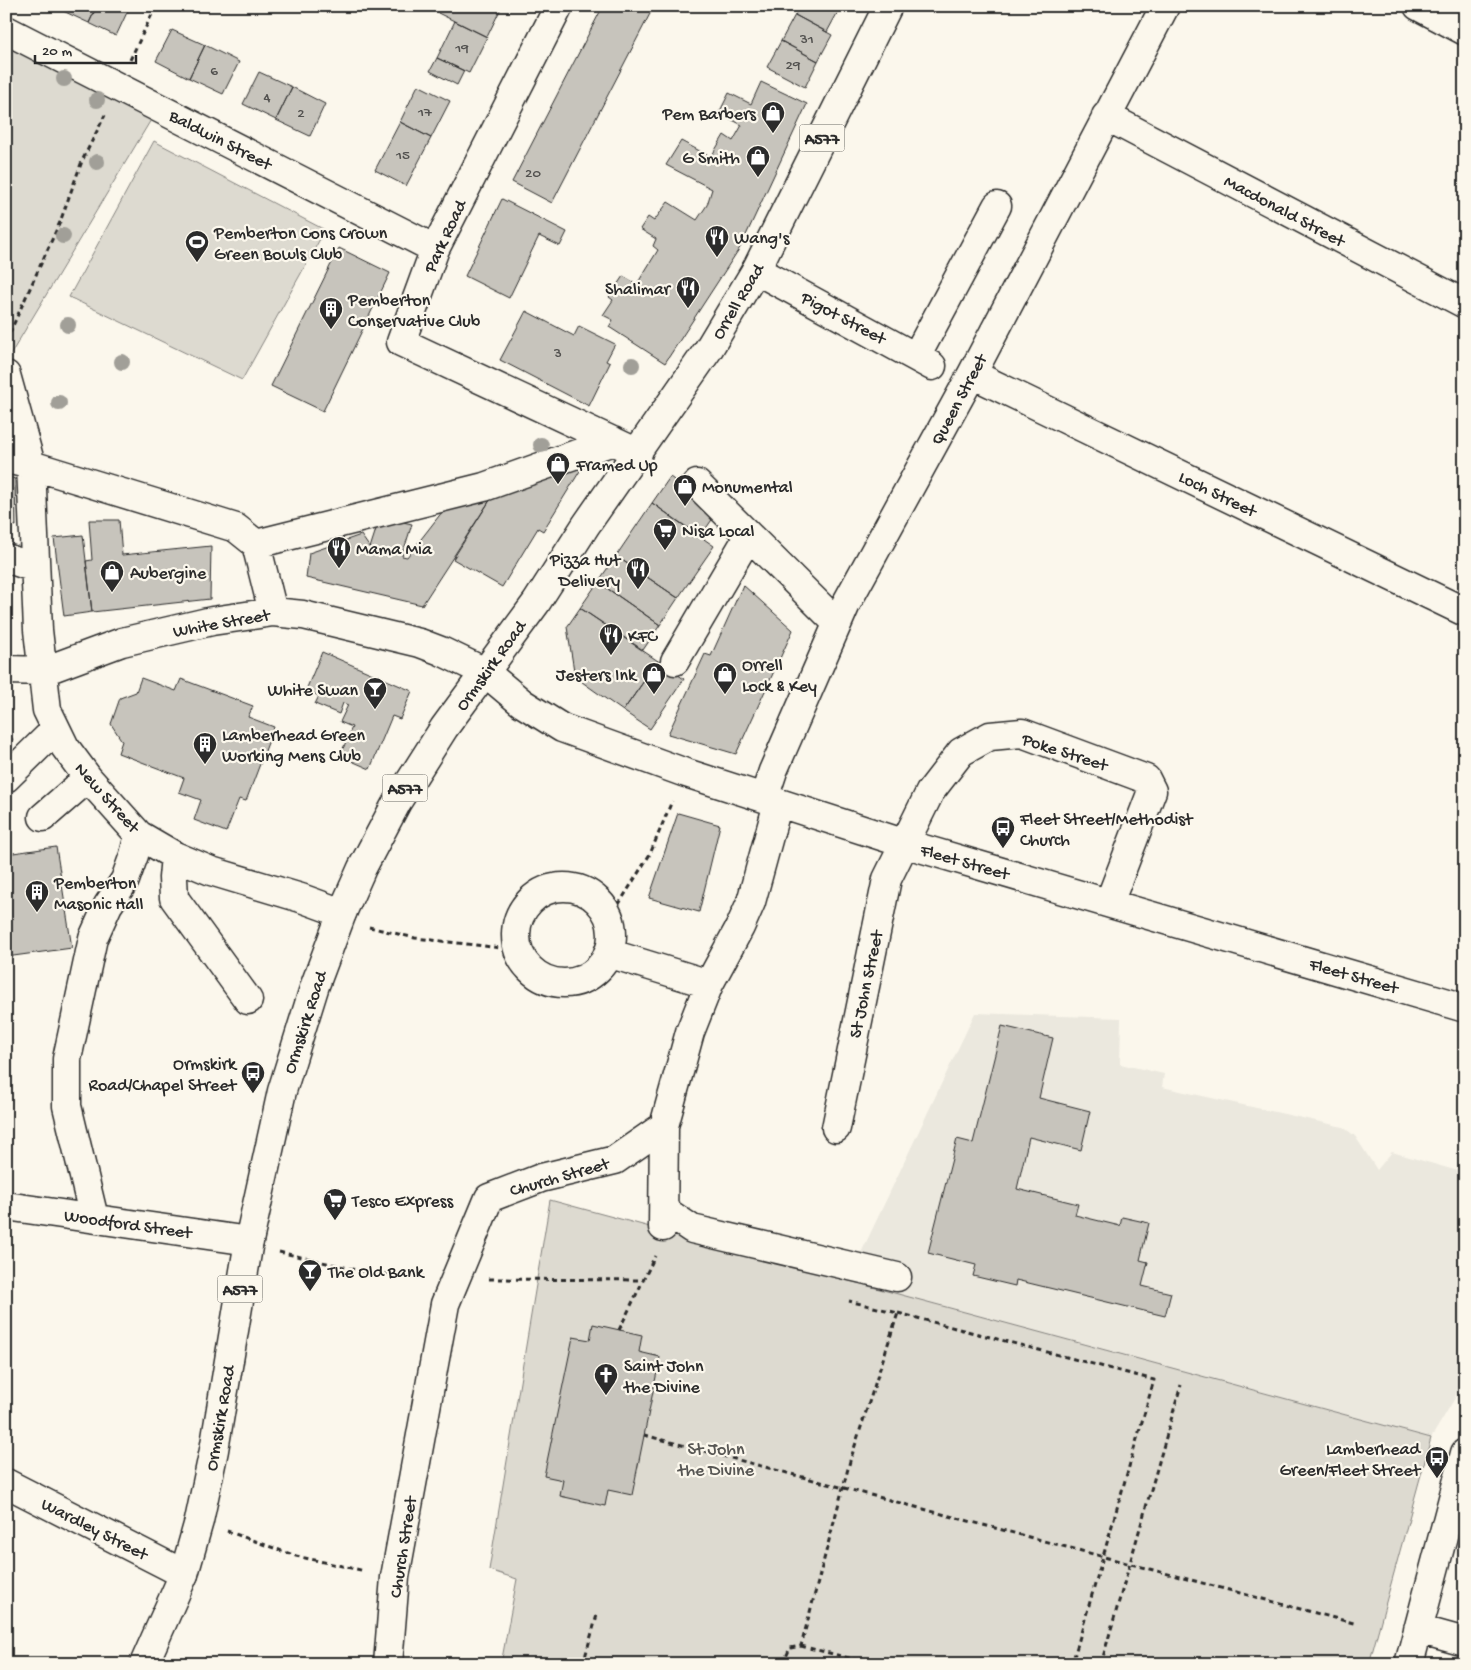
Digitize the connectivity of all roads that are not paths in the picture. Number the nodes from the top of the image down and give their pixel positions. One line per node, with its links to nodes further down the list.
1 (559, 6): 9 (main road, Park Road)
2 (888, 6): 10 (main road, Orrell Road / A577)
3 (1165, 6): 7 (main road, Queen Street)
4 (1418, 6): 6 (main road)
5 (6, 30): 9 (main road, Baldwin Street)
6 (1465, 31)
7 (1106, 116): 11 (main road, Macdonald Street); 12 (main road, Queen Street)
8 (996, 206): 10 (main road, Pigot Street)
9 (435, 249): 14 (main road, Park Road)
10 (756, 270): 15 (main road, Orrell Road / A577)
11 (1465, 304)
12 (972, 374): 23 (main road, Loch Street); 24 (main road, Queen Street)
13 (6, 375): 16 (main road, New Street)
14 (613, 441): 15 (main road, Park Road); 19 (main road)
15 (638, 453): 28 (main road, Ormskirk Road / A577)
16 (18, 462): 19 (main road); 21 (main road, New Street)
17 (696, 484): 18 (main road)
18 (748, 537): 24 (main road); 25 (main road)
19 (256, 544): 22 (main road)
20 (6, 558): 21 (main road)
21 (35, 568): 27 (main road, New Street)
22 (273, 612): 27 (main road, White Street); 28 (main road, White Street)
23 (1465, 612)
24 (837, 623): 32 (main road, Queen Street)
25 (675, 661)
26 (6, 670): 27 (main road)
27 (44, 671): 29 (main road, New Street)
28 (485, 672): 32 (main road, Fleet Street); 38 (main road, Ormskirk Road / A577)
29 (56, 729): 30 (main road); 31 (main road, New Street)
30 (6, 778)
31 (88, 778): 33 (main road); 34 (main road, New Street)
32 (770, 800): 35 (main road, Fleet Street); 40 (main road)
33 (43, 817)
34 (139, 834): 36 (main road, New Street); 46 (main road)
35 (903, 843): 37 (main road, Fleet Street); 37 (main road, Poke Street); 44 (main road, St John Street)
36 (175, 856): 38 (main road, New Street); 41 (main road)
37 (1109, 903): 42 (main road, Fleet Street)
38 (342, 913): 47 (main road, Ormskirk Road / A577)
39 (608, 952): 39 (main road); 40 (main road)
40 (709, 984): 43 (main road)
41 (248, 1000)
42 (1465, 1008)
43 (664, 1126): 48 (main road); 55 (main road, Church Street)
44 (836, 1128)
45 (6, 1206): 46 (main road, Woodford Street)
46 (94, 1218): 47 (main road, Woodford Street)
47 (249, 1241): 51 (main road, Ormskirk Road / A577)
48 (897, 1277)
49 (1465, 1453): 52 (main road)
50 (6, 1483): 51 (main road, Wardley Street)
51 (184, 1574): 54 (main road, Ormskirk Road / A577)
52 (1418, 1629): 53 (main road); 56 (main road)
53 (1465, 1642)
54 (144, 1664)
55 (388, 1664)
56 (1409, 1664)

